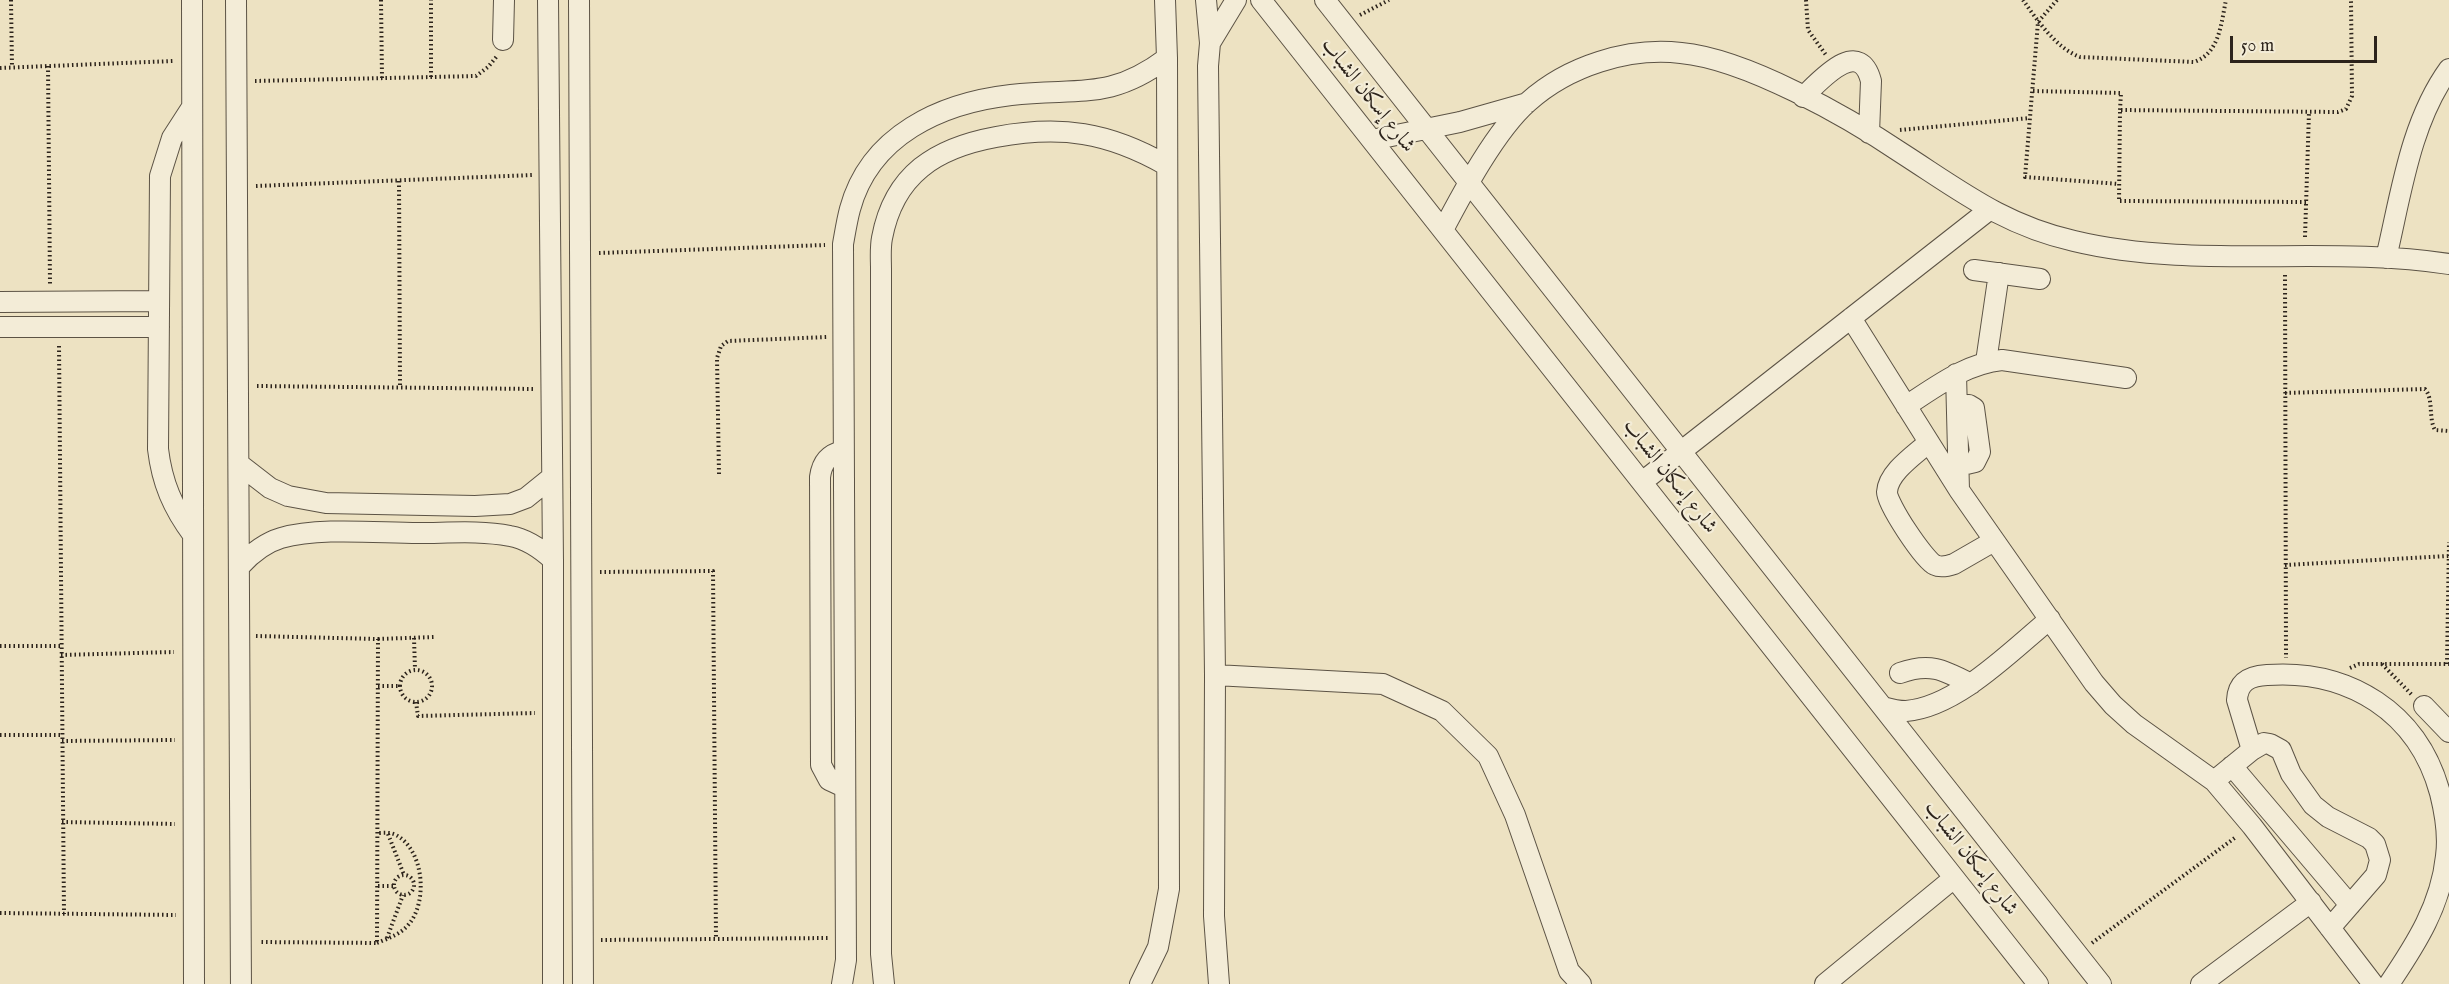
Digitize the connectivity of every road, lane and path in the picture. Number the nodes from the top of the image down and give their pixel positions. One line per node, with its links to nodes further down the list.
1 (11, 0): 27 (path)
2 (192, 0): 25 (street)
3 (236, 0): 33 (street)
4 (381, 0): 32 (path)
5 (431, 0): 31 (path)
6 (504, 0): 22 (street)
7 (548, 0): 45 (street)
8 (579, 0): 54 (street)
9 (1165, 0): 24 (street)
10 (1206, 0): 23 (street)
11 (1236, 0): 23 (street)
12 (1261, 0): 43 (street, شارع إسكان الشباب)
13 (1325, 0): 21 (street, شارع إسكان الشباب)
14 (1389, 0): 21 (path)
15 (1806, 0): 29 (path)
16 (2023, 0): 20 (path)
17 (2057, 0): 20 (path)
18 (2226, 0): 20 (path)
19 (2351, 0): 39 (path)
20 (2038, 22): 34 (path)
21 (1344, 23): 41 (street, شارع إسكان الشباب)
22 (503, 40): 31 (path)
23 (1210, 43): 107 (street)
24 (1167, 58): 44 (street); 53 (street)
25 (192, 60): 26 (path); 37 (street)
26 (48, 66): 27 (path); 63 (path)
27 (12, 67): 28 (path)
28 (0, 68)
29 (1835, 68): 35 (street); 42 (street)
30 (2449, 69): 56 (street)
31 (431, 77): 32 (path)
32 (382, 78): 33 (path)
33 (236, 81): 49 (street)
34 (2032, 91): 38 (path); 40 (path)
35 (1803, 97): 36 (street); 42 (street)
36 (1527, 103): 41 (street); 47 (street)
37 (192, 107): 61 (street); 85 (street)
38 (2120, 110): 39 (path); 48 (path)
39 (2309, 112): 50 (path)
40 (2030, 118): 42 (path); 48 (path)
41 (1427, 129): 43 (street); 47 (street, شارع إسكان الشباب)
42 (1869, 133): 51 (street)
43 (1372, 140): 52 (street, شارع إسكان الشباب)
44 (1166, 165): 154 (street); 155 (street)
45 (549, 175): 46 (path); 74 (street)
46 (399, 180): 49 (path); 73 (path)
47 (1470, 183): 52 (street); 79 (street, شارع إسكان الشباب)
48 (2119, 184): 50 (path)
49 (237, 187): 72 (street)
50 (2306, 202): 55 (path)
51 (1989, 210): 55 (street); 64 (street)
52 (1443, 230): 83 (street, شارع إسكان الشباب)
53 (843, 244): 54 (path); 68 (street)
54 (580, 254): 92 (street)
55 (2294, 256): 56 (street); 75 (path)
56 (2386, 258): 57 (street)
57 (2449, 264)
58 (1974, 270): 59 (street)
59 (1999, 273): 60 (street); 69 (street)
60 (2040, 279)
61 (159, 301): 63 (street); 67 (street)
62 (0, 302): 63 (street)
63 (50, 302)
64 (1851, 318): 76 (street); 79 (street)
65 (0, 327): 66 (street)
66 (59, 327): 67 (street); 99 (path)
67 (159, 327): 85 (street)
68 (843, 337): 81 (path); 142 (street)
69 (1986, 362): 70 (street); 71 (street)
70 (1956, 374): 76 (street); 84 (street)
71 (2126, 378)
72 (238, 386): 73 (path); 80 (street)
73 (400, 387): 74 (path)
74 (551, 389): 82 (street)
75 (2285, 393): 77 (path); 90 (path)
76 (1906, 406): 78 (street)
77 (2449, 431)
78 (1929, 442): 84 (street); 86 (street)
79 (1681, 451): 83 (street); 114 (street, شارع إسكان الشباب)
80 (239, 464): 82 (street); 91 (street)
81 (719, 474)
82 (552, 477): 89 (street)
83 (1642, 482): 130 (street, شارع إسكان الشباب)
84 (1959, 490): 86 (street)
85 (193, 535): 100 (street)
86 (1994, 541): 93 (street)
87 (2449, 542): 88 (path)
88 (2449, 556): 90 (path); 103 (path)
89 (553, 560): 91 (street); 115 (street)
90 (2285, 565): 106 (path)
91 (240, 566): 94 (street)
92 (581, 572): 144 (path); 145 (street)
93 (2050, 619): 109 (street); 123 (street)
94 (240, 636): 97 (path); 146 (street)
95 (414, 638): 96 (path); 97 (path); 104 (path)
96 (434, 638)
97 (378, 639): 110 (path)
98 (0, 646): 99 (path)
99 (61, 646): 101 (path)
100 (193, 651): 101 (path); 119 (street)
101 (61, 655): 118 (path)
102 (2381, 664): 103 (path); 108 (path); 113 (path)
103 (2448, 664)
104 (415, 669): 111 (path); 112 (path)
105 (1900, 673): 109 (street)
106 (2286, 673): 108 (street); 121 (street)
107 (1215, 675): 156 (street); 157 (street)
108 (2327, 678): 163 (street)
109 (1971, 684): 114 (street)
110 (378, 686): 111 (path); 127 (path)
111 (399, 686): 112 (path)
112 (416, 702): 115 (path)
113 (2424, 706): 116 (street)
114 (1883, 707): 148 (street, شارع إسكان الشباب)
115 (554, 712): 151 (street)
116 (2449, 732)
117 (0, 735): 118 (path)
118 (62, 735): 120 (path)
119 (193, 740): 120 (path); 125 (street)
120 (62, 741): 124 (path)
121 (2252, 750): 122 (street); 137 (street)
122 (2232, 766): 123 (street); 137 (street)
123 (2214, 781): 126 (street)
124 (62, 822): 125 (path); 139 (path)
125 (194, 824): 140 (street)
126 (2252, 826): 136 (street); 148 (path)
127 (378, 833): 128 (path); 133 (path)
128 (387, 833): 129 (path); 132 (path)
129 (404, 875): 131 (path); 134 (path)
130 (1954, 878): 158 (street); 159 (street, شارع إسكان الشباب)
131 (414, 885): 132 (path); 135 (path)
132 (421, 885): 143 (path)
133 (378, 886): 134 (path); 147 (path)
134 (394, 886): 135 (path)
135 (403, 895): 143 (path)
136 (2311, 902): 141 (street); 161 (street)
137 (2350, 905): 141 (street)
138 (0, 913): 139 (path)
139 (64, 914): 140 (path)
140 (194, 915): 149 (street)
141 (2330, 928): 162 (street)
142 (845, 938): 144 (path); 153 (street)
143 (387, 939): 147 (path)
144 (716, 939): 145 (path)
145 (583, 940): 152 (street)
146 (241, 941): 147 (path); 150 (street)
147 (377, 944)
148 (2077, 954): 160 (street, شارع إسكان الشباب)
149 (194, 984)
150 (241, 984)
151 (553, 984)
152 (584, 984)
153 (842, 984)
154 (884, 984)
155 (1140, 984)
156 (1219, 984)
157 (1581, 984)
158 (1825, 984)
159 (2038, 984)
160 (2101, 984)
161 (2201, 984)
162 (2373, 984)
163 (2389, 984)

